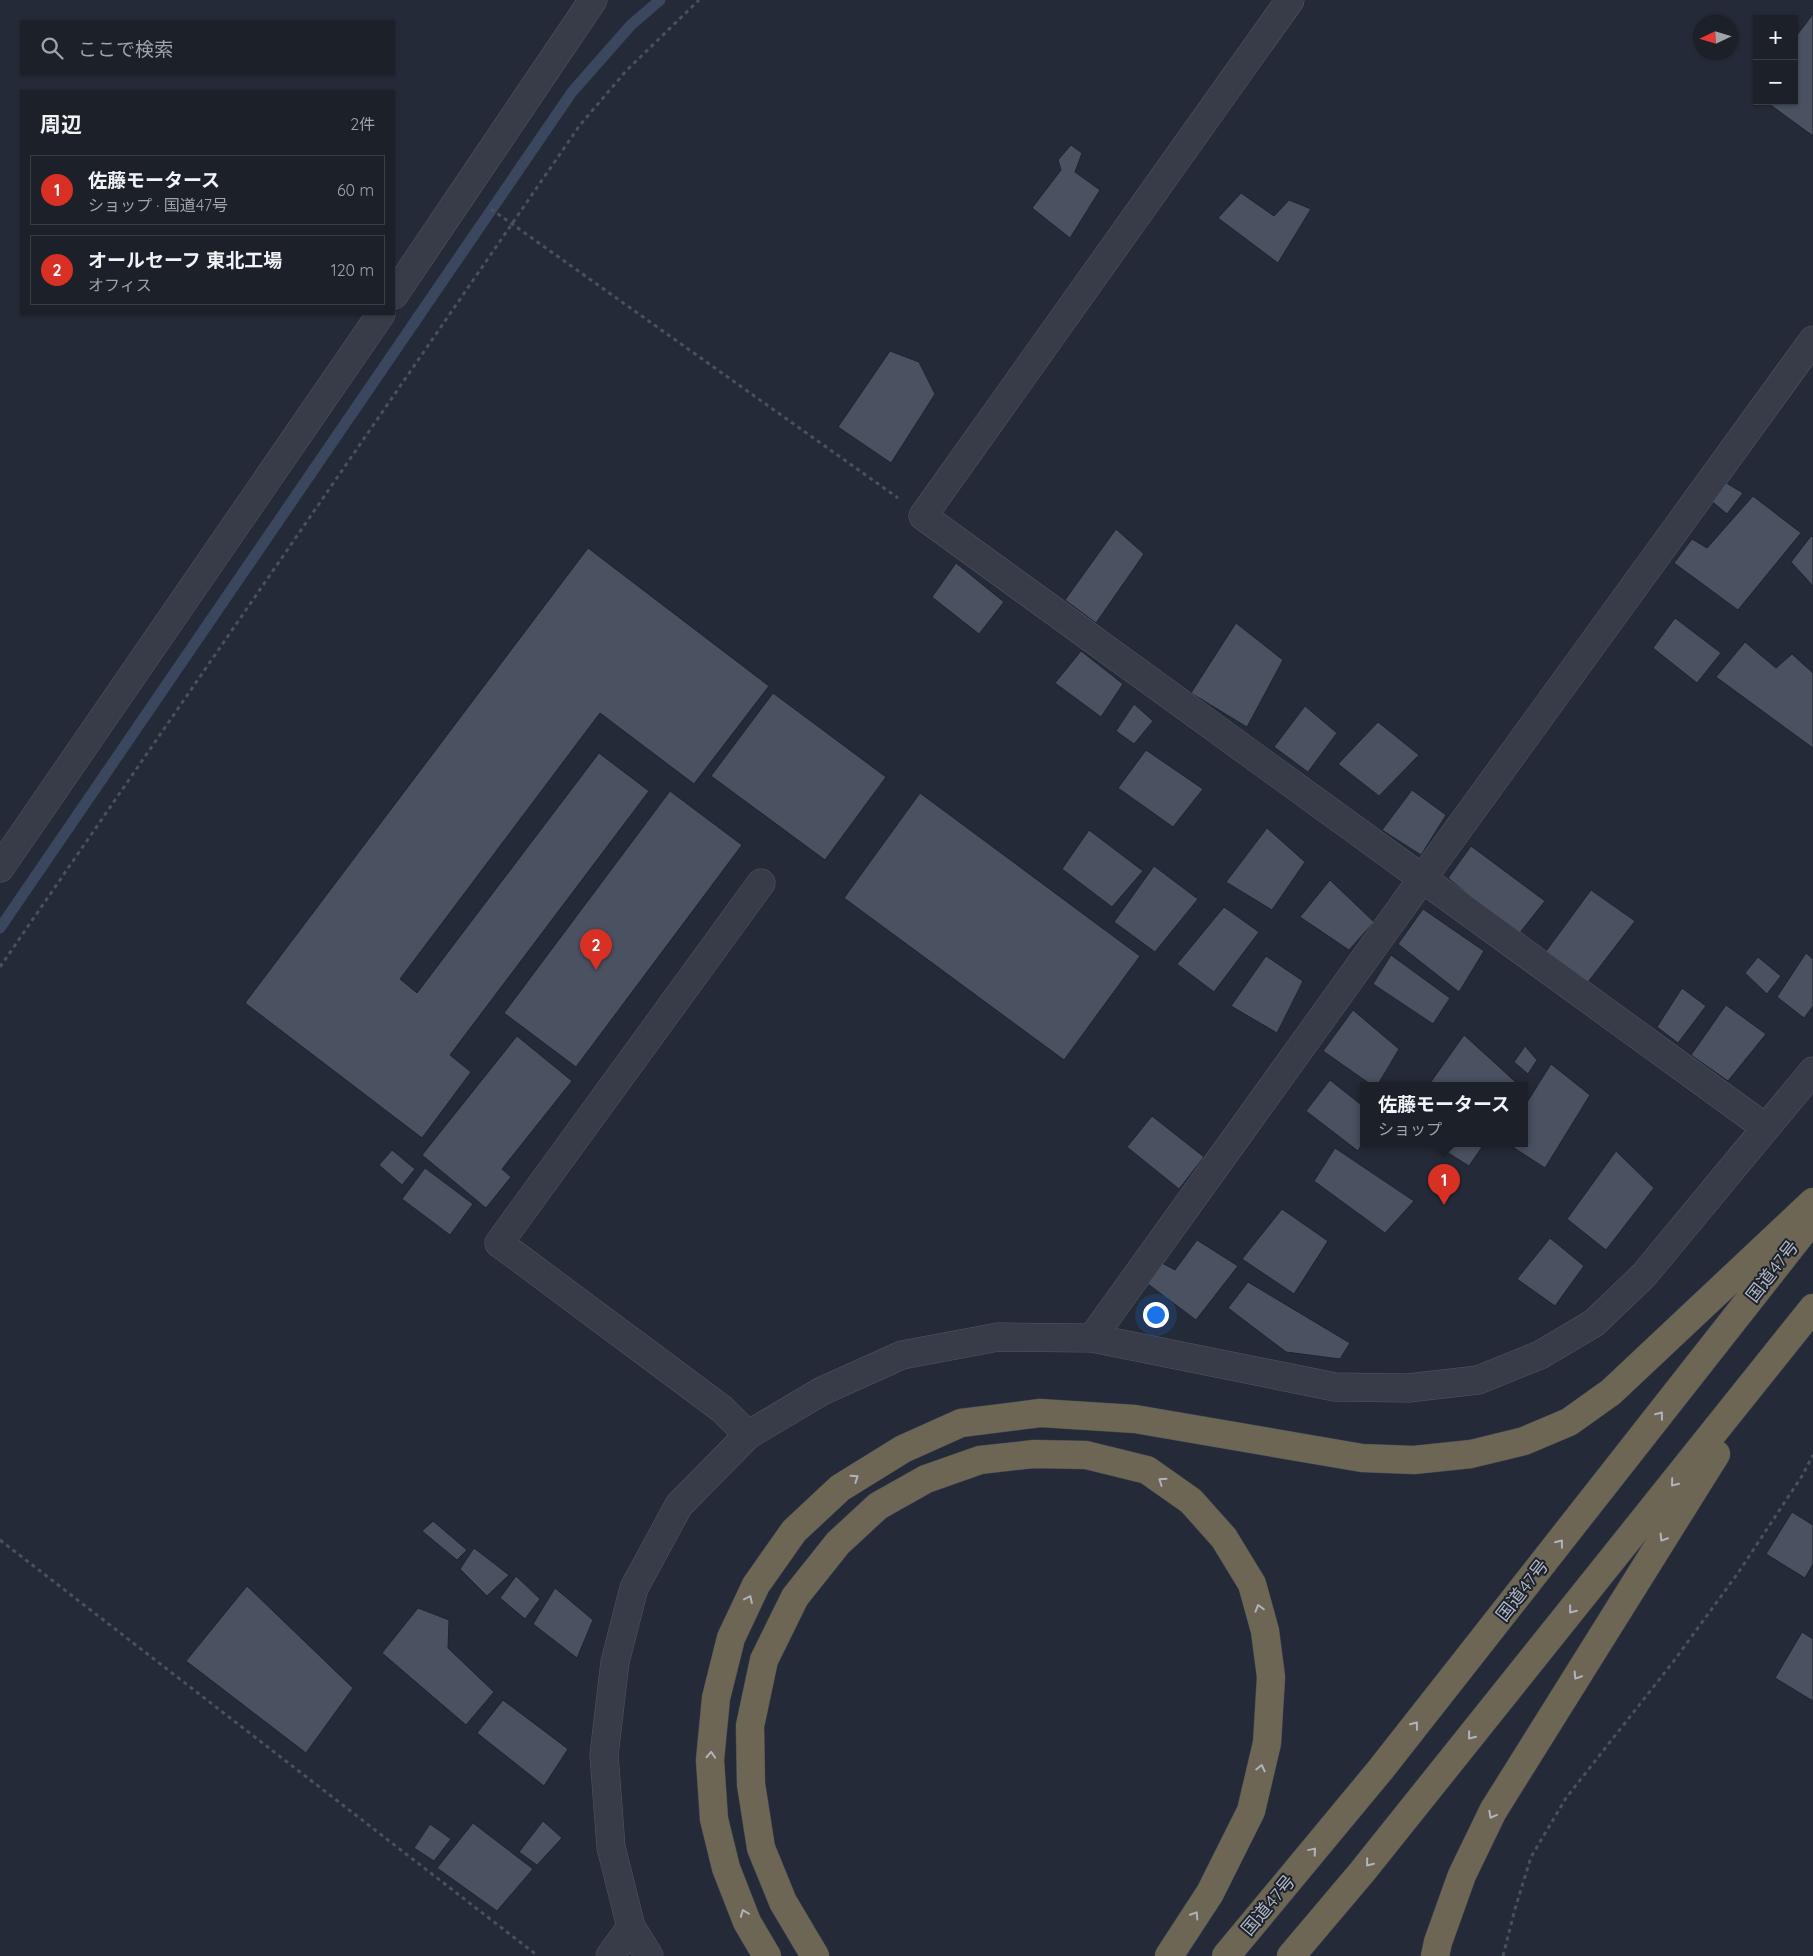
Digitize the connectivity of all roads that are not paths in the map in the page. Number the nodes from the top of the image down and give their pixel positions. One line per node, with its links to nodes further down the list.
1 (593, 0): 3 (street)
2 (1290, 0): 7 (street)
3 (395, 294)
4 (380, 315): 6 (street)
5 (1813, 340): 7 (street)
6 (0, 868)
7 (1422, 879): 10 (street); 14 (street)
8 (761, 883): 16 (street)
9 (1813, 1071): 10 (street)
10 (1766, 1128): 14 (street)
11 (1813, 1202): 20 (highway, one-way to 11)
12 (1813, 1219): 23 (highway, 国道47号, one-way to 12)
13 (1813, 1308): 15 (highway)
14 (1092, 1338): 16 (street)
15 (1782, 1348): 24 (highway, one-way to 24); 25 (highway, one-way to 25)
16 (748, 1435): 17 (street)
17 (630, 1927): 18 (street); 19 (street)
18 (610, 1956)
19 (649, 1956)
20 (767, 1956)
21 (815, 1956): 22 (highway, one-way to 21)
22 (1169, 1956)
23 (1226, 1956)
24 (1291, 1956)
25 (1435, 1956)

